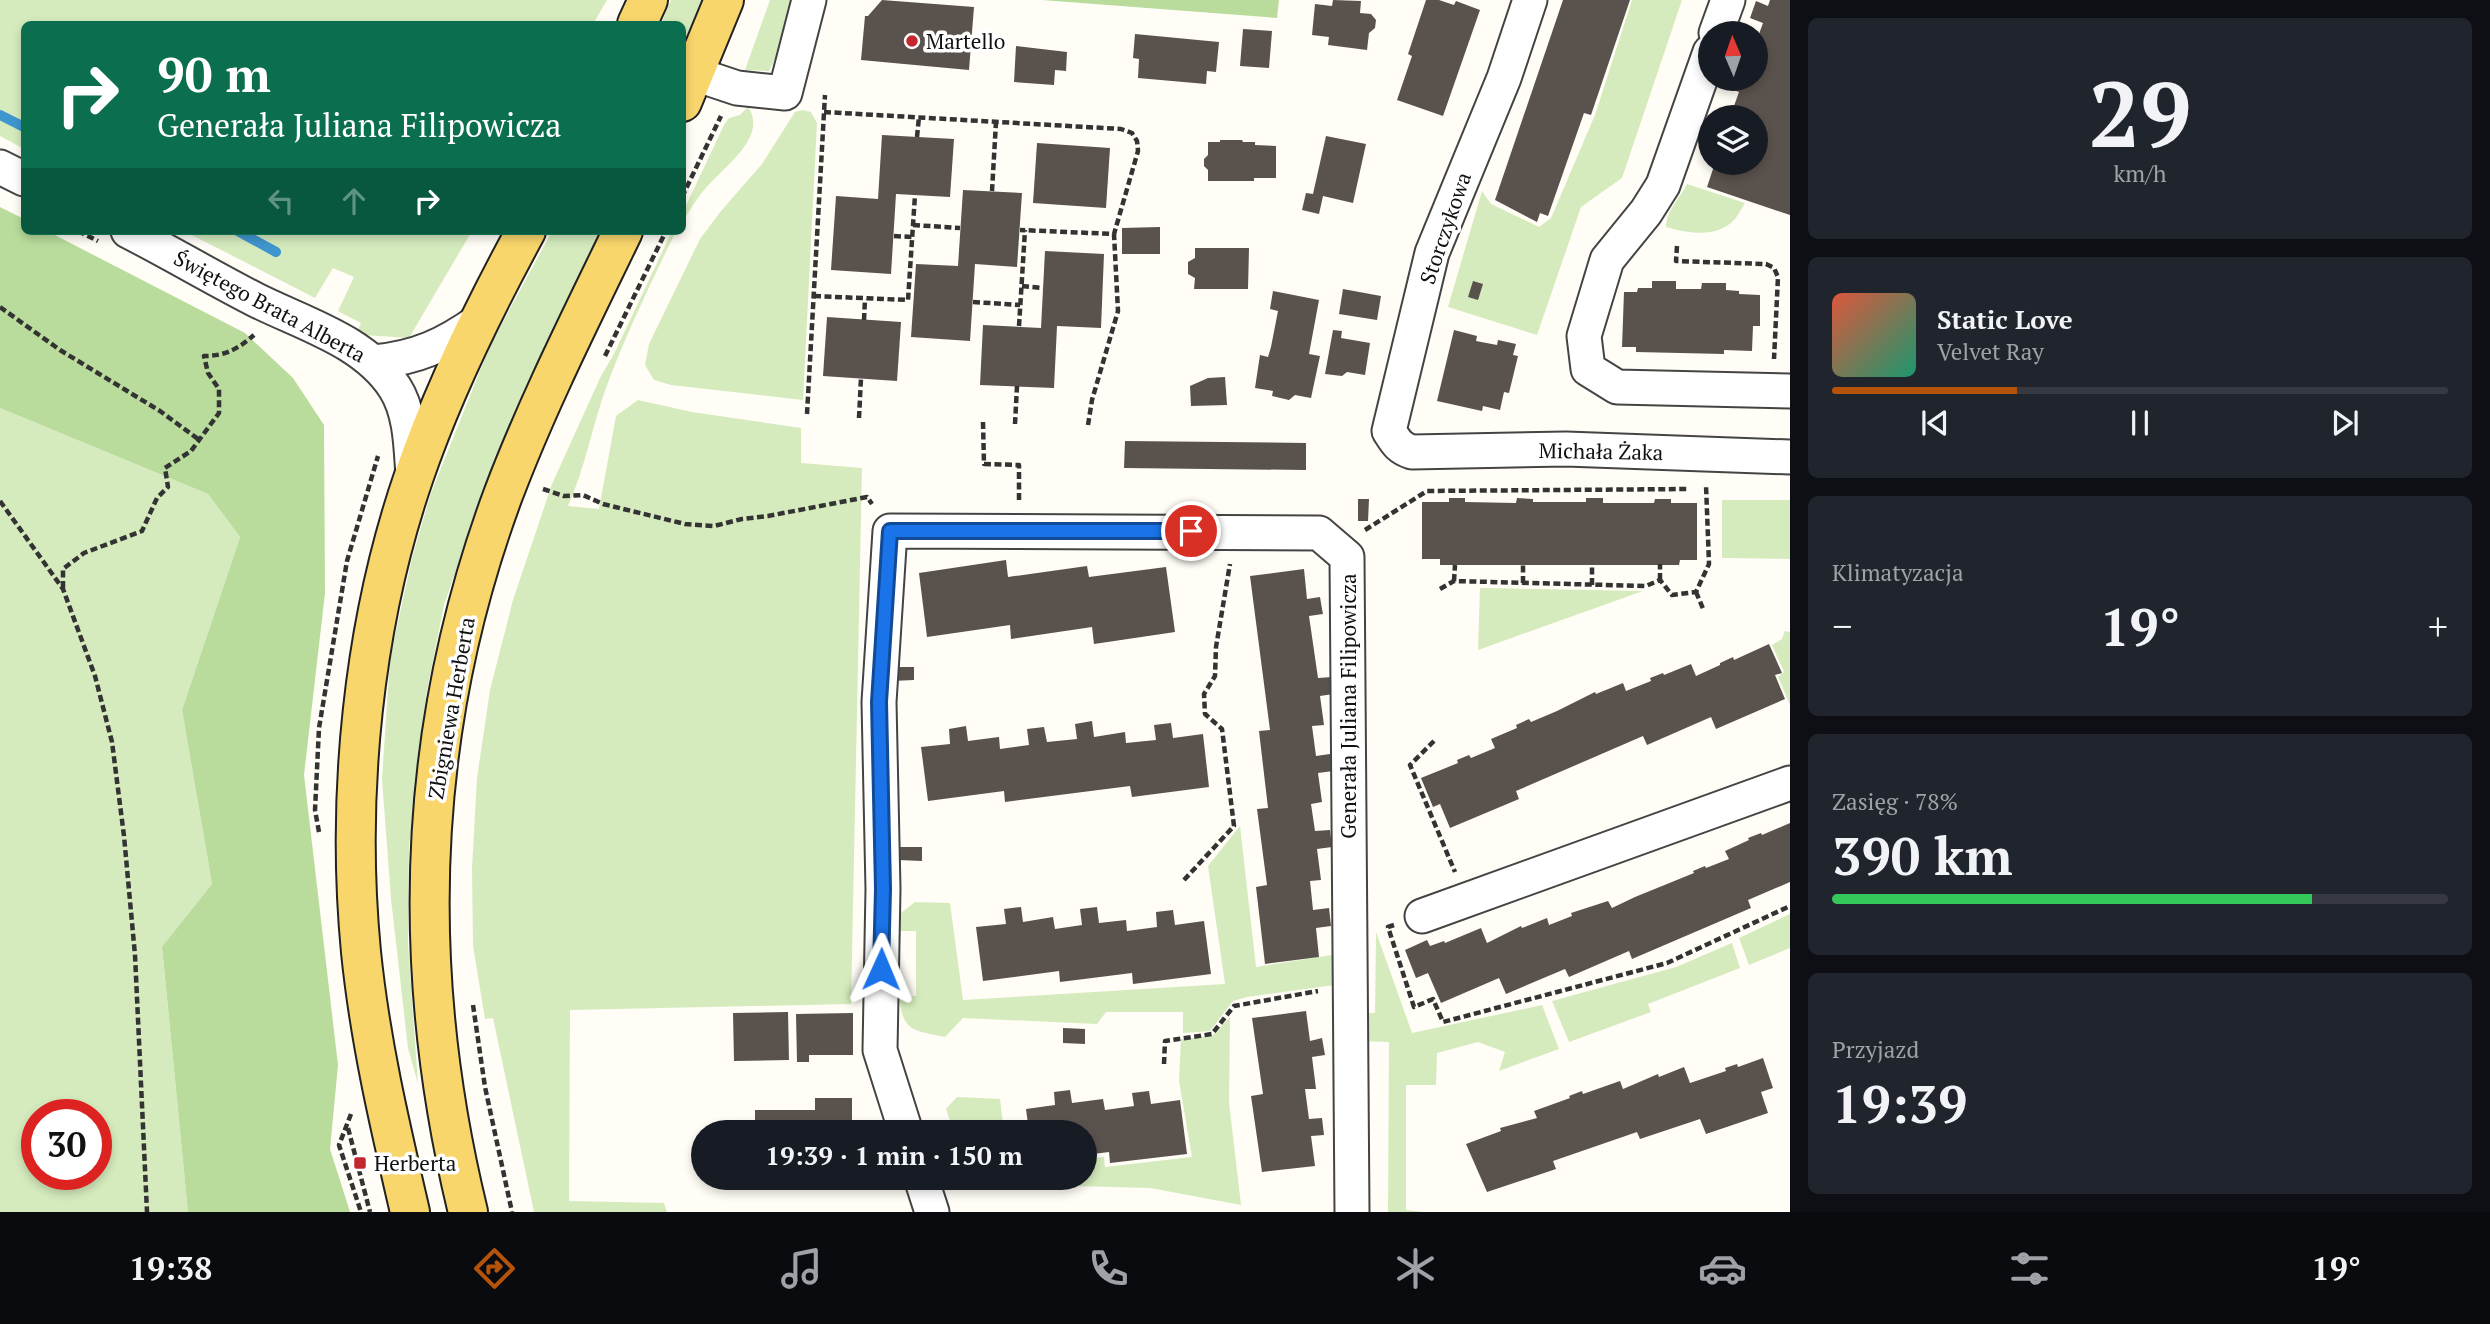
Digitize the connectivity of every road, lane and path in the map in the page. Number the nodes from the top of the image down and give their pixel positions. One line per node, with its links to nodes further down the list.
1 (648, 0): 6 (main road)
2 (724, 0): 9 (main road)
3 (808, 0): 9 (street)
4 (1530, 0): 51 (street, Storczykowa)
5 (1728, 0): 7 (street)
6 (638, 21)
7 (1720, 21)
8 (1698, 86): 43 (street)
9 (689, 88)
10 (825, 96): 11 (path)
11 (824, 112): 12 (path); 31 (path)
12 (919, 117): 13 (path); 14 (path)
13 (996, 122): 17 (path); 21 (path)
14 (917, 138)
15 (0, 167): 16 (street)
16 (21, 178)
17 (992, 191)
18 (915, 195): 19 (path)
19 (913, 225): 20 (path); 27 (path)
20 (960, 228)
21 (1114, 234): 29 (path); 49 (path)
22 (135, 235): 40 (street, Świętego Brata Alberta)
23 (524, 235): 36 (main road)
24 (621, 235): 89 (main road, Zbigniewa Herberta)
25 (664, 235): 41 (path)
26 (894, 236): 27 (path)
27 (912, 237): 32 (path)
28 (1677, 246): 43 (path)
29 (1021, 286): 30 (path); 34 (path)
30 (1043, 288)
31 (814, 296): 32 (path); 45 (path)
32 (865, 299): 37 (path)
33 (973, 302): 34 (path)
34 (1020, 305): 38 (path)
35 (0, 307): 50 (path)
36 (480, 320): 40 (street, Świętego Brata Alberta); 53 (main road)
37 (864, 320)
38 (1019, 326)
39 (263, 328): 50 (path)
40 (374, 362): 53 (street, Świętego Brata Alberta)
41 (599, 366)
42 (861, 378): 46 (path)
43 (1782, 378)
44 (1017, 386): 48 (path)
45 (807, 414)
46 (859, 418)
47 (983, 422): 59 (path)
48 (1016, 424)
49 (1088, 425)
50 (198, 439): 70 (path)
51 (1412, 452): 52 (street, Michała Żaka)
52 (1790, 457)
53 (413, 478): 88 (main road)
54 (547, 478): 55 (path)
55 (543, 489): 56 (path); 58 (path)
56 (539, 498)
57 (0, 501): 70 (path)
58 (890, 531): 59 (street, Generała Juliana Filipowicza); 83 (street)
59 (1019, 531): 60 (street, Generała Juliana Filipowicza)
60 (1235, 532): 61 (street, Generała Juliana Filipowicza); 76 (path)
61 (1334, 546): 72 (path); 80 (street, Generała Juliana Filipowicza)
62 (1523, 564): 68 (path)
63 (1660, 564): 66 (path)
64 (1455, 565): 67 (path)
65 (1592, 565): 69 (path)
66 (1660, 580): 69 (path); 72 (path)
67 (1454, 581): 68 (path); 71 (path)
68 (1523, 583): 69 (path)
69 (1592, 585)
70 (63, 589): 85 (path)
71 (1440, 589)
72 (1696, 592): 73 (path)
73 (1703, 611)
74 (1434, 741): 77 (path)
75 (1790, 783): 77 (street)
76 (1184, 880)
77 (1466, 899): 79 (street)
78 (1790, 906): 79 (path)
79 (1422, 915)
80 (1350, 985): 82 (path); 92 (street, Generała Juliana Filipowicza)
81 (471, 998): 90 (path)
82 (1164, 1064)
83 (902, 1120)
84 (925, 1190): 91 (street)
85 (147, 1212)
86 (361, 1212): 87 (path)
87 (370, 1212)
88 (410, 1212)
89 (468, 1212)
90 (512, 1212)
91 (932, 1212)
92 (1352, 1212)

